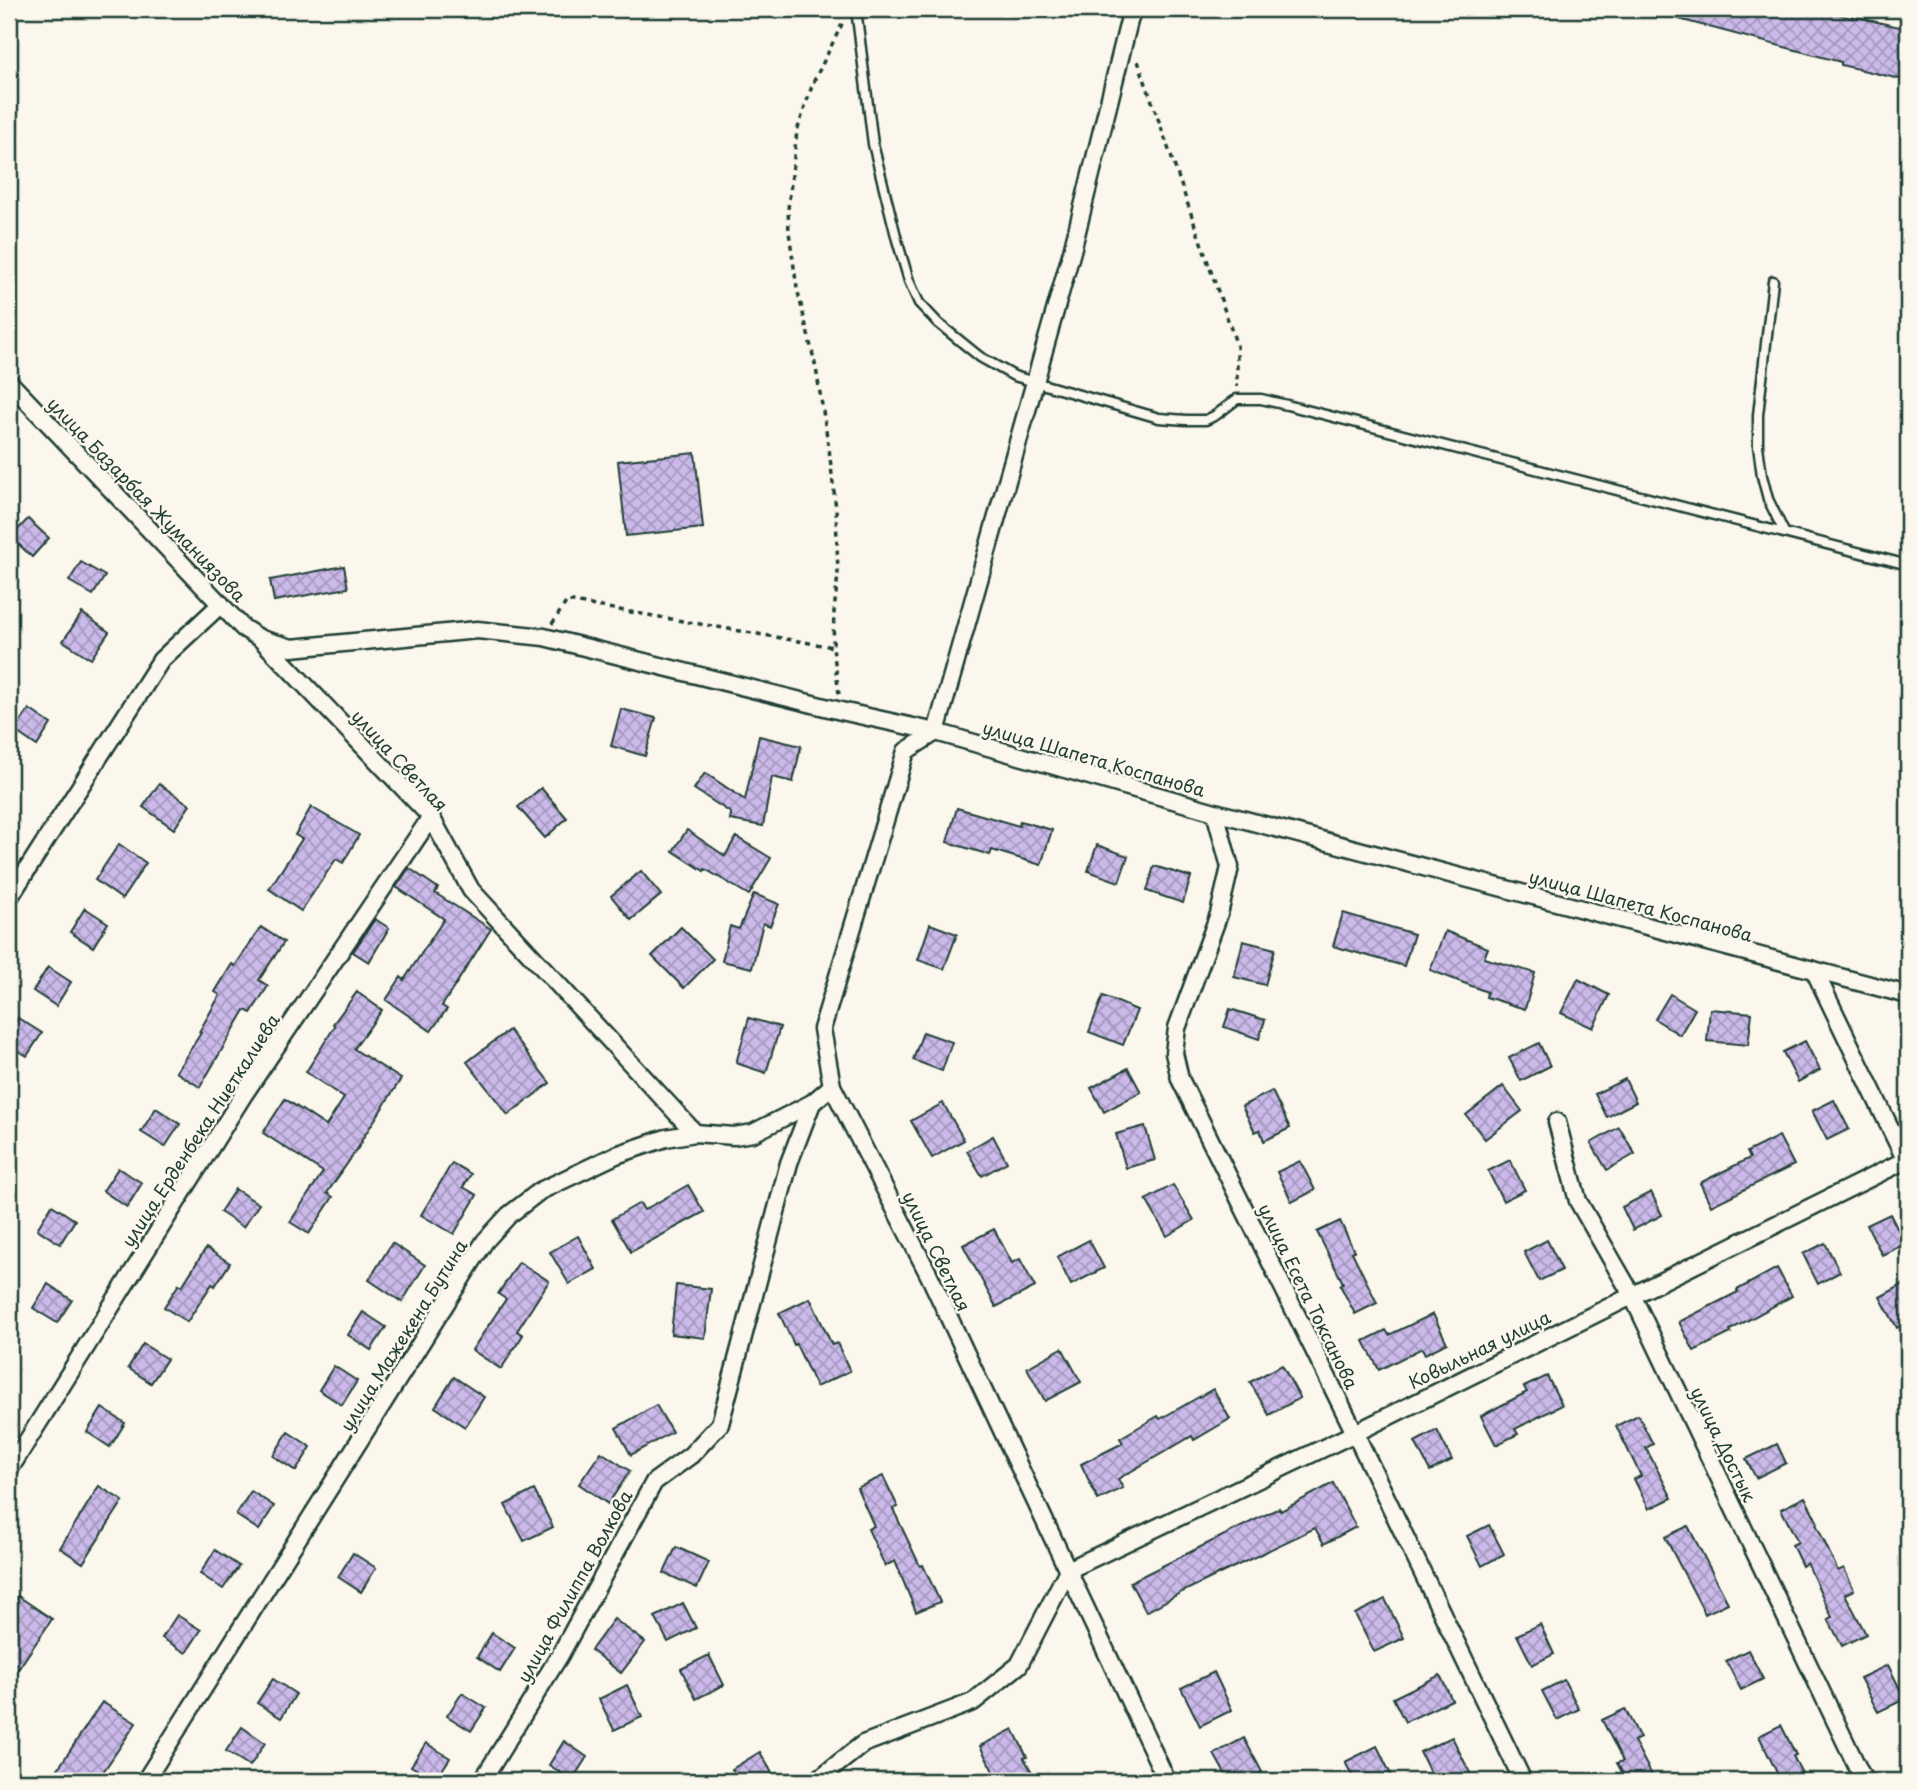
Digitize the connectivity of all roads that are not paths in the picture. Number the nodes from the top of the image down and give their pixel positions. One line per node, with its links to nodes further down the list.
1 (856, 9): 5 (lane)
2 (1132, 9): 5 (street)
3 (1773, 281): 6 (lane)
4 (9, 382): 8 (street, улица Базарбая Жуманиязова)
5 (1036, 382): 6 (lane); 10 (street)
6 (1784, 532): 7 (lane)
7 (1908, 565)
8 (221, 604): 9 (street, улица Базарбая Жуманиязова); 13 (street)
9 (261, 639): 10 (street, улица Шапета Коспанова); 12 (street, улица Светлая)
10 (936, 732): 11 (street, улица Шапета Коспанова); 16 (street, улица Светлая)
11 (1215, 813): 14 (street, улица Шапета Коспанова); 22 (street, улица Есета Токсанова)
12 (430, 817): 19 (street, улица Светлая); 23 (street, улица Ерденбека Ниеткалиева)
13 (9, 898)
14 (1814, 970): 15 (street, улица Шапета Коспанова); 20 (street)
15 (1908, 995)
16 (832, 1086): 17 (street, улица Мажекена Бутина); 24 (street, улица Светлая)
17 (812, 1103): 19 (street, улица Мажекена Бутина); 26 (street, улица Филиппа Волкова)
18 (1557, 1122): 21 (street, улица Достык)
19 (695, 1133): 25 (street, улица Мажекена Бутина)
20 (1907, 1162): 21 (street, Ковыльная улица)
21 (1632, 1295): 22 (street, Ковыльная улица); 30 (street, улица Достык)
22 (1355, 1433): 24 (street, Ковыльная улица); 29 (street, улица Есета Токсанова)
23 (9, 1470)
24 (1068, 1570): 27 (street); 28 (street, улица Светлая)
25 (145, 1781)
26 (482, 1781)
27 (816, 1781)
28 (1167, 1781)
29 (1522, 1781)
30 (1864, 1781)

